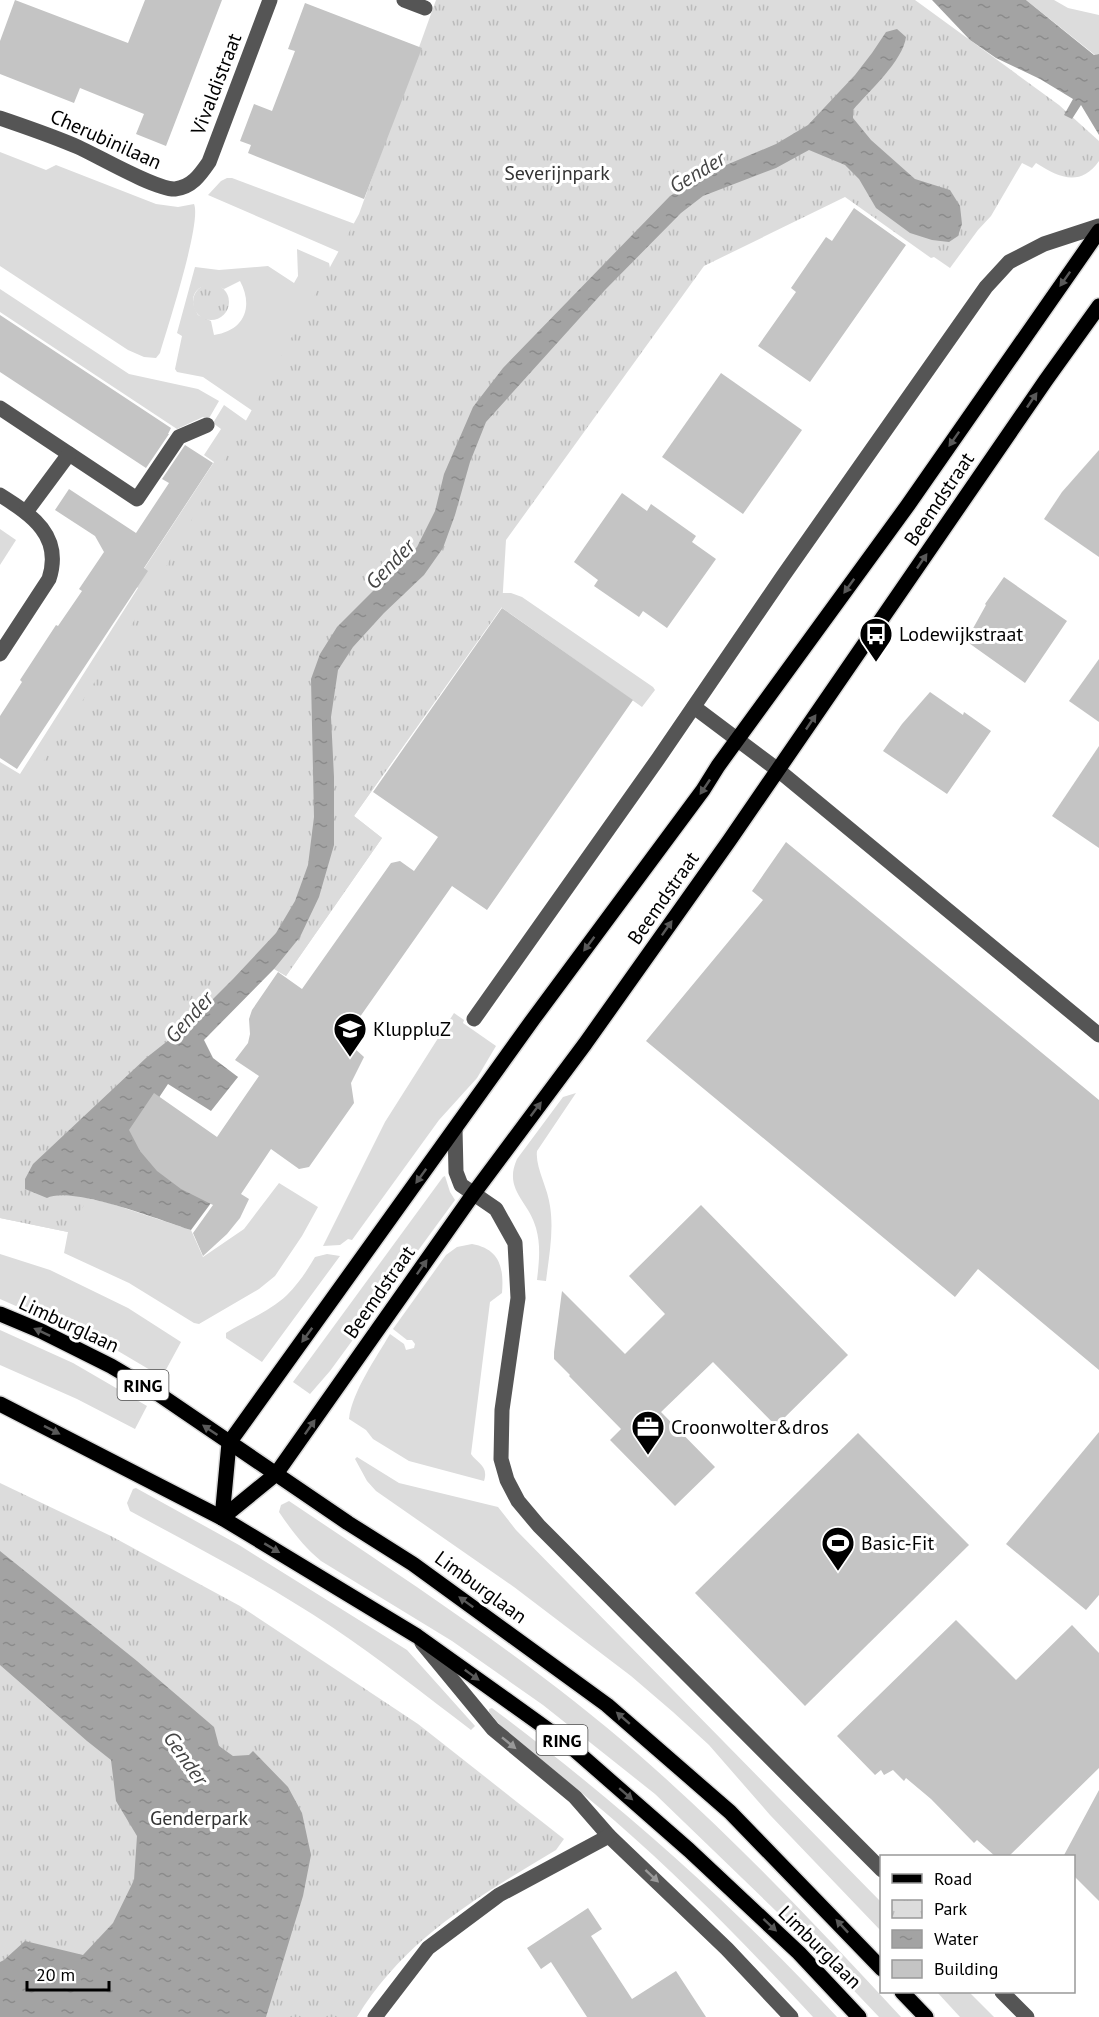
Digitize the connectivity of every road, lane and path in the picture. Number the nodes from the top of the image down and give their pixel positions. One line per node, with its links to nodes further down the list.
1 (270, 0): 5 (street, Vivaldistraat)
2 (404, 0): 3 (street)
3 (425, 8)
4 (0, 118): 5 (street, Cherubinilaan)
5 (196, 180)
6 (1099, 226): 15 (street)
7 (1099, 231): 16 (main road, Beemdstraat, one-way to 16)
8 (1099, 306): 17 (main road, Beemdstraat, one-way to 8)
9 (0, 408): 11 (street)
10 (207, 425): 11 (street)
11 (69, 454): 13 (street)
12 (0, 495): 13 (street)
13 (27, 512): 14 (street)
14 (0, 654)
15 (694, 707): 16 (street); 18 (street)
16 (739, 739): 17 (street); 20 (main road, Beemdstraat, one-way to 20)
17 (778, 770): 19 (street); 21 (main road, Beemdstraat, one-way to 17)
18 (474, 1019)
19 (1099, 1035)
20 (455, 1129): 21 (street); 24 (main road, Beemdstraat, one-way to 24)
21 (474, 1193): 25 (main road, Beemdstraat, one-way to 21); 29 (street)
22 (0, 1314): 24 (main road, Limburglaan / RING, one-way to 22)
23 (0, 1404): 26 (main road, Limburglaan / RING, one-way to 26)
24 (230, 1443): 25 (main road, Limburglaan / RING); 26 (main road, Beemdstraat)
25 (276, 1474): 26 (main road, Beemdstraat); 30 (main road, Limburglaan / RING, one-way to 25)
26 (222, 1518): 27 (main road, Limburglaan / RING, one-way to 27)
27 (417, 1636): 28 (street, Limburglaan, one-way to 28); 35 (main road, Limburglaan / RING, one-way to 35)
28 (609, 1836): 33 (street); 34 (street, Limburglaan, one-way to 34)
29 (880, 1868)
30 (880, 1967)
31 (903, 1993): 36 (main road)
32 (1003, 1993): 37 (street)
33 (375, 2017)
34 (791, 2017)
35 (860, 2017)
36 (926, 2017)
37 (1027, 2017)

